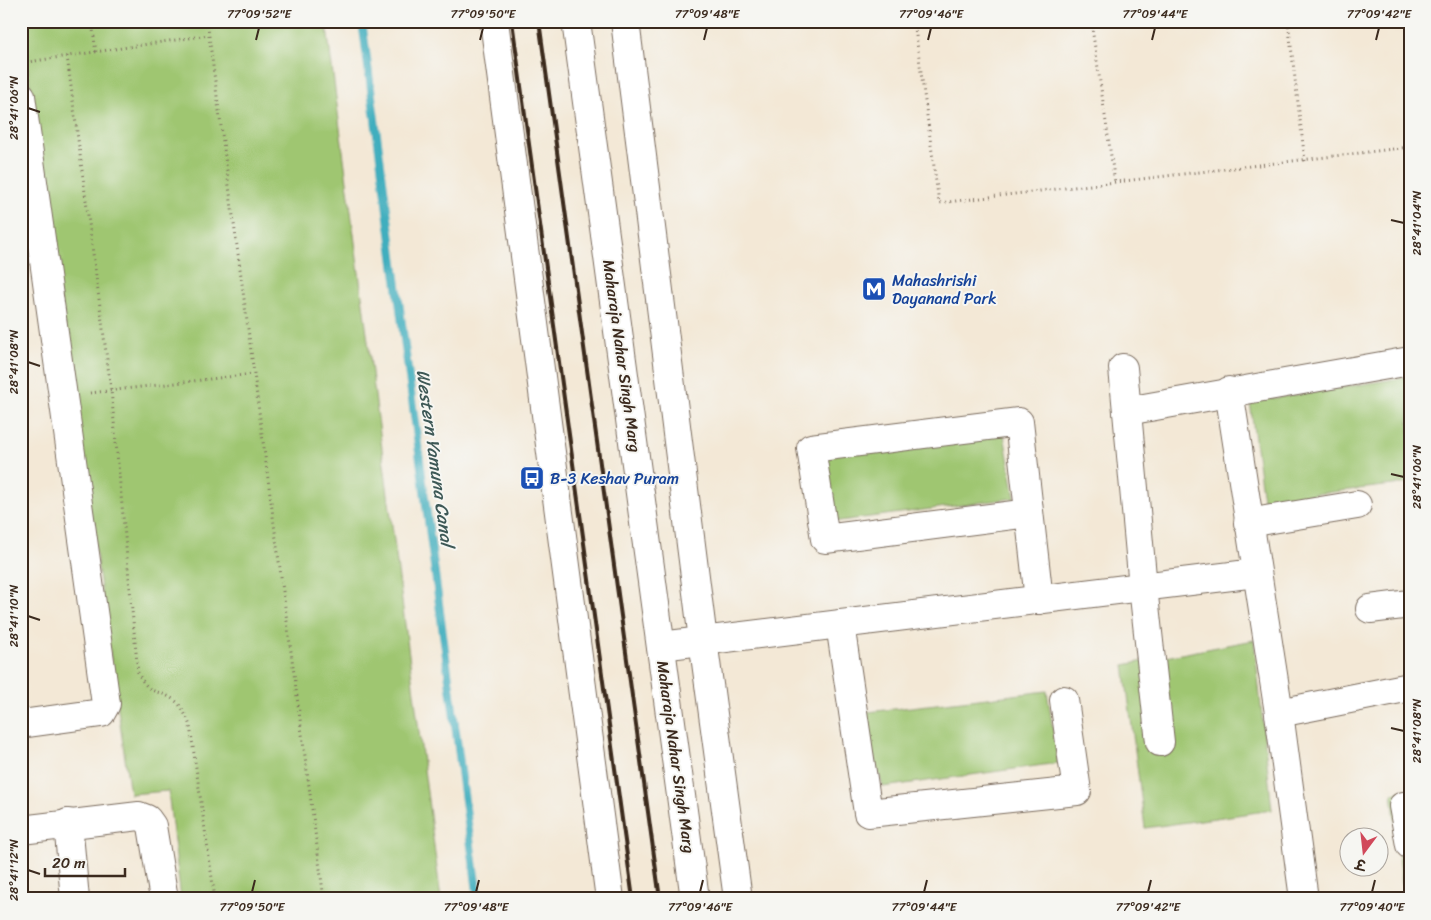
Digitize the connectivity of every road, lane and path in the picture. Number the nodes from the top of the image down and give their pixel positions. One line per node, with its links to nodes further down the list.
1 (92, 21): 10 (path)
2 (207, 21): 9 (path)
3 (494, 21): 47 (main road)
4 (576, 21): 33 (main road, Maharaja Nahar Singh Marg)
5 (625, 21): 32 (main road)
6 (914, 21): 16 (path)
7 (1090, 21): 16 (path)
8 (1288, 21): 15 (path)
9 (209, 35): 10 (path); 19 (path)
10 (96, 53): 11 (path)
11 (67, 56): 12 (path); 20 (path)
12 (21, 63)
13 (21, 96): 37 (main road)
14 (1410, 148): 15 (path)
15 (1305, 161): 16 (path)
16 (1115, 183)
17 (1410, 361): 21 (main road)
18 (1123, 368): 22 (main road)
19 (253, 374): 20 (path); 46 (path)
20 (111, 390): 45 (path)
21 (1228, 391): 22 (main road); 25 (main road)
22 (1127, 411): 27 (main road)
23 (1357, 505): 25 (main road)
24 (1030, 513): 24 (main road); 28 (main road)
25 (1248, 523): 26 (main road)
26 (1256, 573): 27 (main road); 36 (main road)
27 (1142, 587): 28 (main road); 38 (main road)
28 (1039, 600): 31 (main road)
29 (1410, 604): 30 (main road)
30 (1370, 609)
31 (840, 624): 32 (main road); 35 (main road)
32 (703, 640): 33 (main road); 49 (main road)
33 (661, 646): 48 (main road, Maharaja Nahar Singh Marg)
34 (1410, 687): 36 (main road)
35 (1064, 700)
36 (1279, 713): 50 (main road)
37 (21, 724)
38 (1160, 742)
39 (1410, 805): 42 (main road)
40 (68, 823): 41 (main road); 43 (main road); 44 (main road)
41 (21, 830)
42 (1410, 845)
43 (75, 899)
44 (164, 899)
45 (215, 899)
46 (324, 899)
47 (610, 899)
48 (695, 899)
49 (738, 899)
50 (1304, 899)

